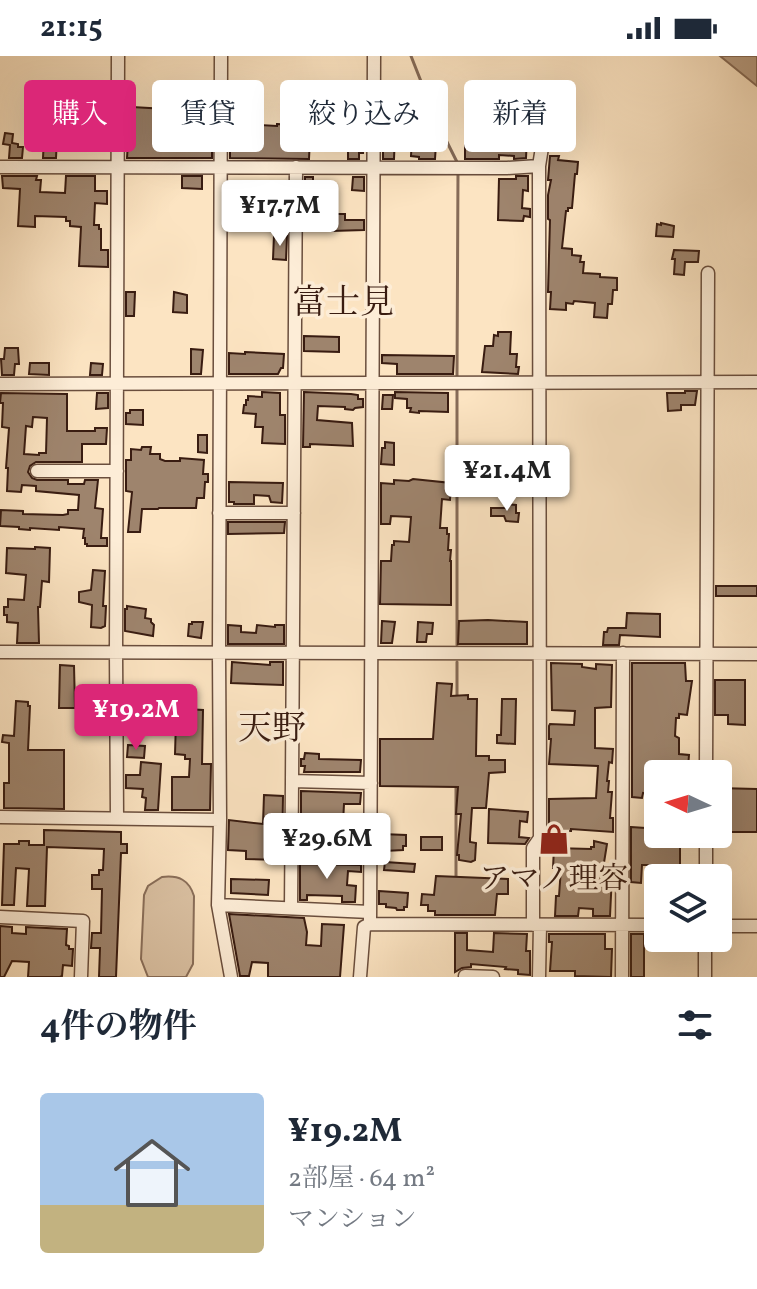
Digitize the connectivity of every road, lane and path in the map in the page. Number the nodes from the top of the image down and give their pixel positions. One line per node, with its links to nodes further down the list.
1 (118, 56): 7 (street)
2 (221, 56): 8 (street)
3 (374, 56): 10 (street)
4 (541, 152): 5 (street)
5 (539, 166): 10 (street); 19 (street)
6 (0, 167): 7 (street)
7 (118, 167): 8 (street); 14 (street)
8 (220, 167): 9 (street); 15 (street)
9 (296, 167): 10 (street); 16 (street)
10 (373, 167): 17 (street)
11 (708, 273): 12 (street)
12 (707, 382): 13 (street); 19 (street); 29 (street)
13 (757, 382)
14 (117, 383): 15 (street); 18 (street); 21 (street)
15 (220, 383): 16 (street); 22 (street)
16 (295, 383): 17 (street); 23 (street)
17 (372, 383): 19 (street); 30 (street)
18 (0, 384)
19 (540, 384): 31 (street)
20 (37, 471): 21 (street)
21 (117, 471): 25 (street)
22 (219, 513): 23 (street); 26 (street)
23 (294, 513): 27 (street)
24 (0, 652): 25 (street)
25 (116, 652): 26 (street); 37 (street)
26 (219, 653): 27 (street); 38 (street)
27 (293, 653): 30 (street); 34 (street)
28 (623, 653): 29 (street); 31 (street); 46 (street)
29 (707, 653): 32 (street); 33 (street)
30 (372, 654): 31 (street); 35 (street)
31 (539, 654): 45 (street)
32 (757, 654)
33 (706, 760)
34 (292, 781): 35 (street); 39 (street)
35 (371, 783): 40 (street)
36 (0, 817): 37 (street)
37 (117, 818): 38 (street)
38 (220, 820): 41 (street)
39 (291, 855): 40 (street); 42 (street)
40 (370, 856): 44 (street)
41 (218, 905): 42 (street); 53 (street)
42 (291, 908): 44 (street)
43 (0, 917): 52 (street)
44 (370, 918): 45 (street); 54 (street)
45 (536, 925): 46 (street); 56 (street)
46 (622, 925): 47 (street); 57 (street)
47 (644, 925)
48 (732, 926): 49 (street)
49 (757, 926)
50 (705, 952): 58 (street)
51 (465, 976): 55 (street)
52 (81, 977)
53 (231, 977)
54 (360, 977)
55 (493, 977)
56 (539, 977)
57 (622, 977)
58 (705, 977)

